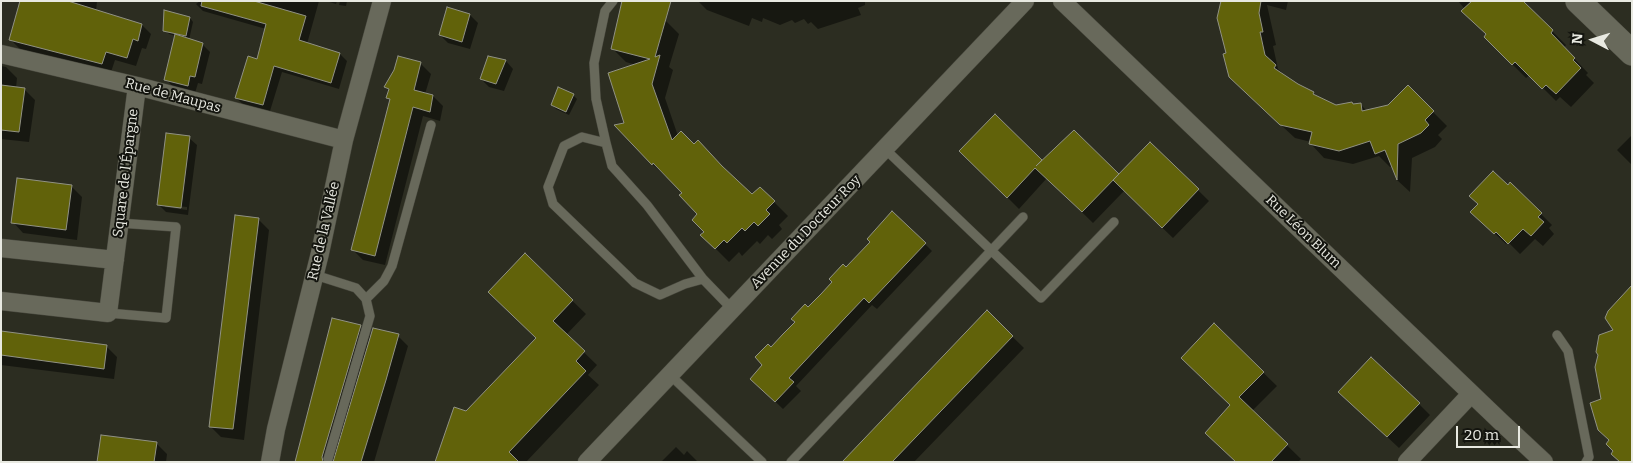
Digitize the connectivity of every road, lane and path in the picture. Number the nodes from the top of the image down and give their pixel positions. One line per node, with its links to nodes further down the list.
1 (382, 1): 10 (street, Rue de la Vallée)
2 (613, 1): 11 (lane)
3 (1025, 1): 12 (street, Avenue du Docteur Roy)
4 (1062, 1): 27 (street, Rue Léon Blum)
5 (1578, 1): 6 (street)
6 (1632, 53)
7 (1, 54): 8 (street, Rue de Maupas)
8 (136, 86): 10 (street, Rue de Maupas); 15 (street, Square de l'Épargne)
9 (431, 125): 21 (lane)
10 (344, 140): 19 (street, Rue de la Vallée)
11 (606, 143): 20 (lane); 20 (lane)
12 (885, 149): 17 (lane); 23 (street, Avenue du Docteur Roy)
13 (1023, 217): 17 (lane)
14 (1114, 222): 17 (lane)
15 (119, 223): 18 (street, Square de l'Épargne); 24 (lane)
16 (1, 248): 18 (street)
17 (991, 251): 32 (lane)
18 (114, 260): 24 (street, Square de l'Épargne)
19 (315, 275): 21 (lane); 30 (street, Rue de la Vallée)
20 (703, 279): 23 (lane)
21 (366, 298): 28 (lane)
22 (1, 301): 24 (street)
23 (732, 309): 26 (street, Avenue du Docteur Roy)
24 (108, 313)
25 (1557, 335): 35 (lane)
26 (670, 375): 29 (street, Avenue du Docteur Roy); 31 (lane)
27 (1471, 394): 33 (street); 34 (street, Rue Léon Blum)
28 (328, 459)
29 (593, 460)
30 (270, 462)
31 (762, 462)
32 (791, 462)
33 (1407, 462)
34 (1544, 462)
35 (1586, 462)

